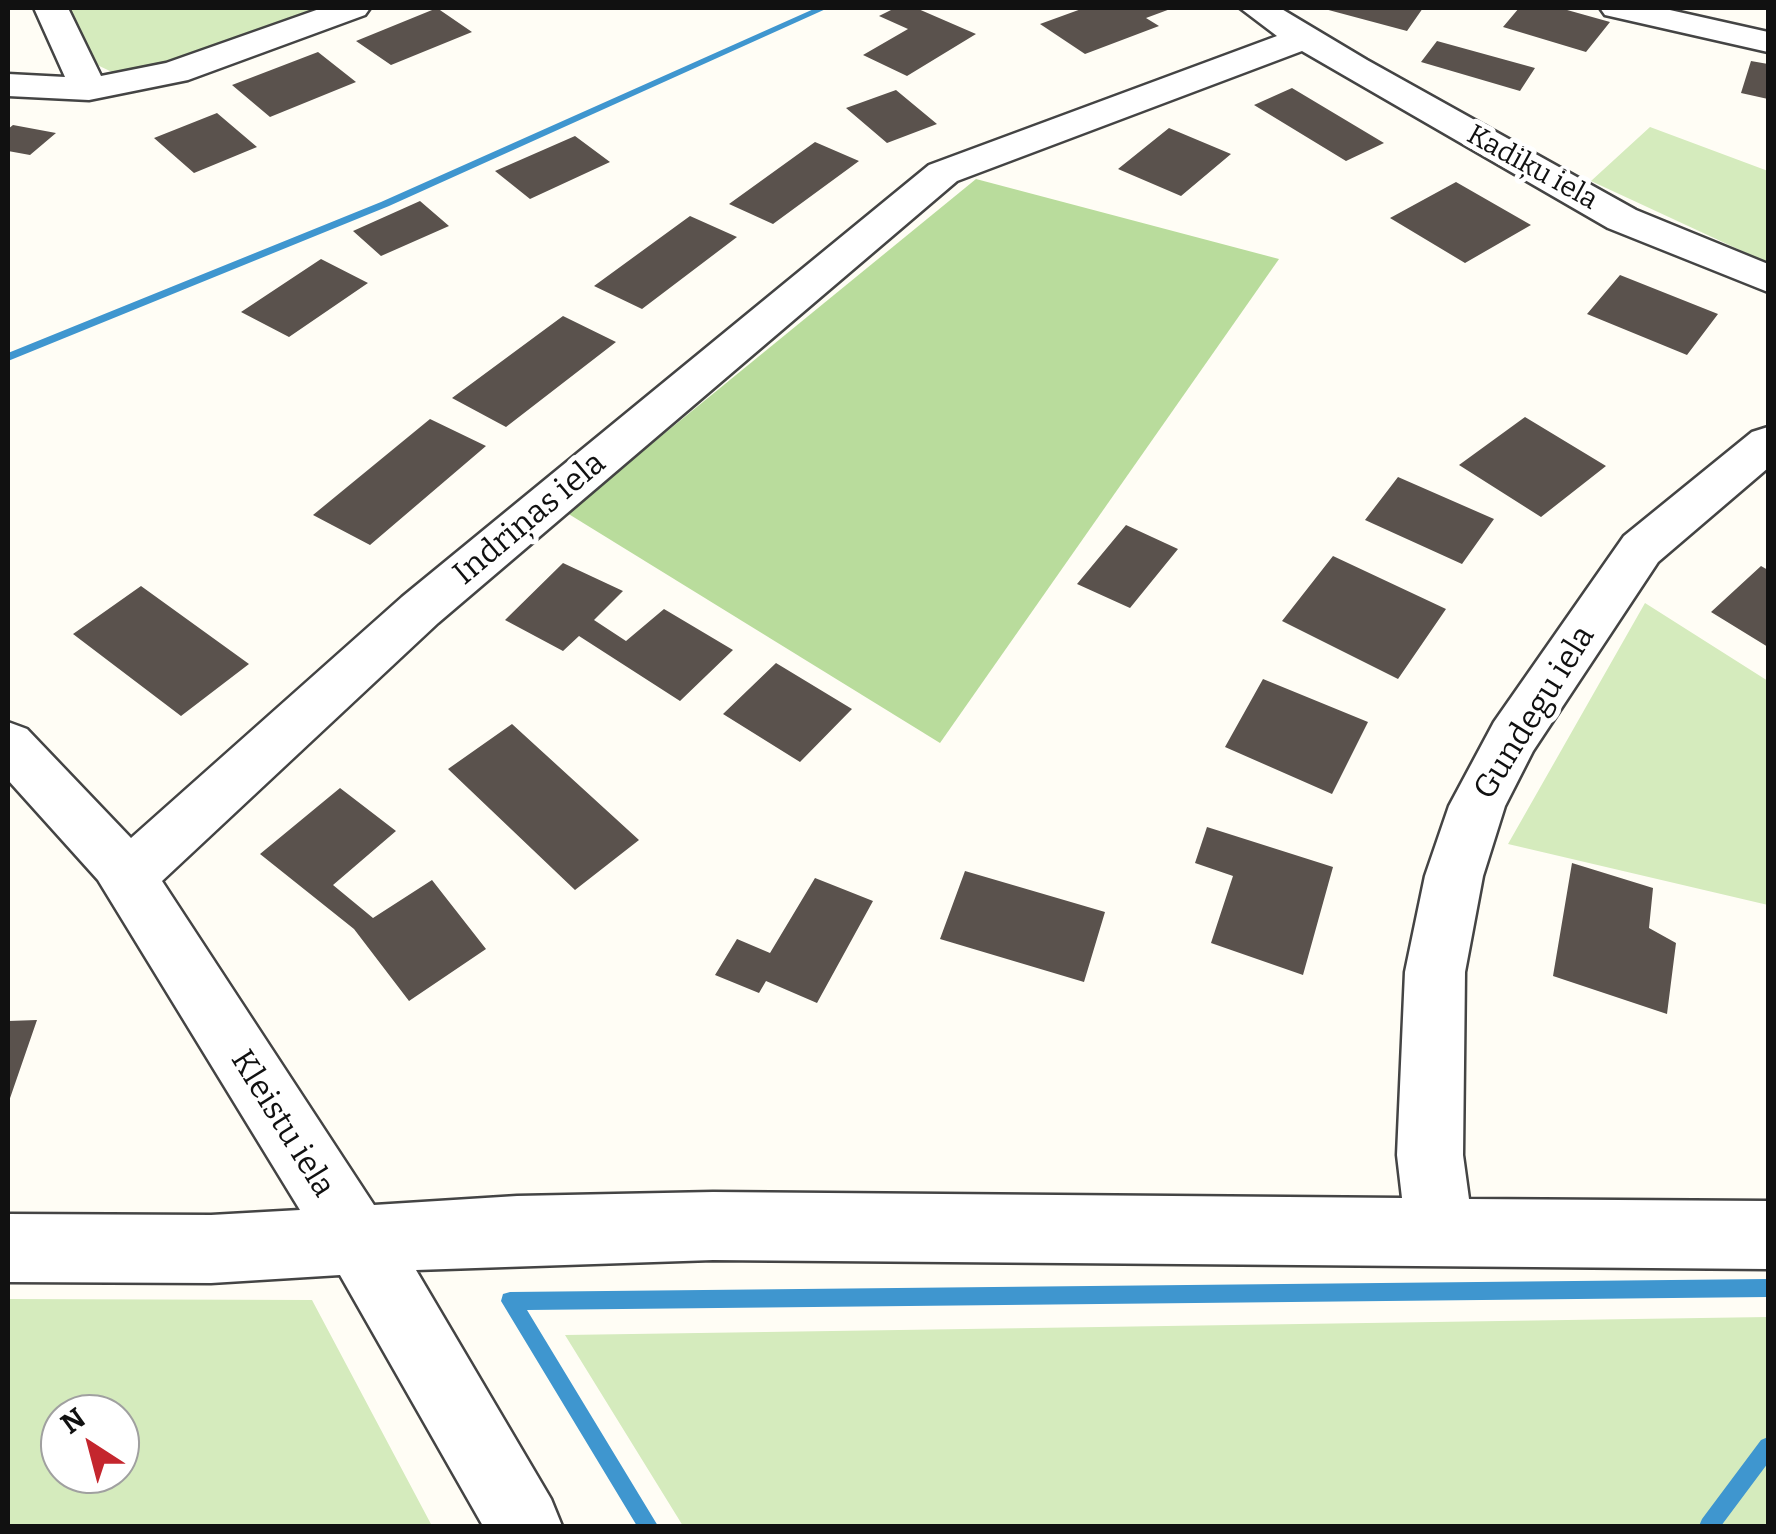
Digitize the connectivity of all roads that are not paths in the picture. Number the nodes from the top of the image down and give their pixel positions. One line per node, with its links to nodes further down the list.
1 (50, 8): 8 (street)
2 (353, 8): 8 (street)
3 (1258, 8): 5 (street, Kadiķu iela)
4 (1617, 8): 6 (street)
5 (1306, 37): 9 (street, Kadiķu iela); 12 (street, Indriņas iela)
6 (1768, 42)
7 (8, 84): 8 (street)
8 (89, 89)
9 (1768, 279)
10 (1768, 443): 13 (street, Gundegu iela)
11 (8, 744): 12 (street, Kleistu iela)
12 (127, 877): 15 (street, Kleistu iela)
13 (1440, 1231): 14 (street); 15 (street)
14 (1768, 1234)
15 (354, 1240): 16 (street); 17 (street, Kleistu iela)
16 (8, 1248)
17 (524, 1526)

